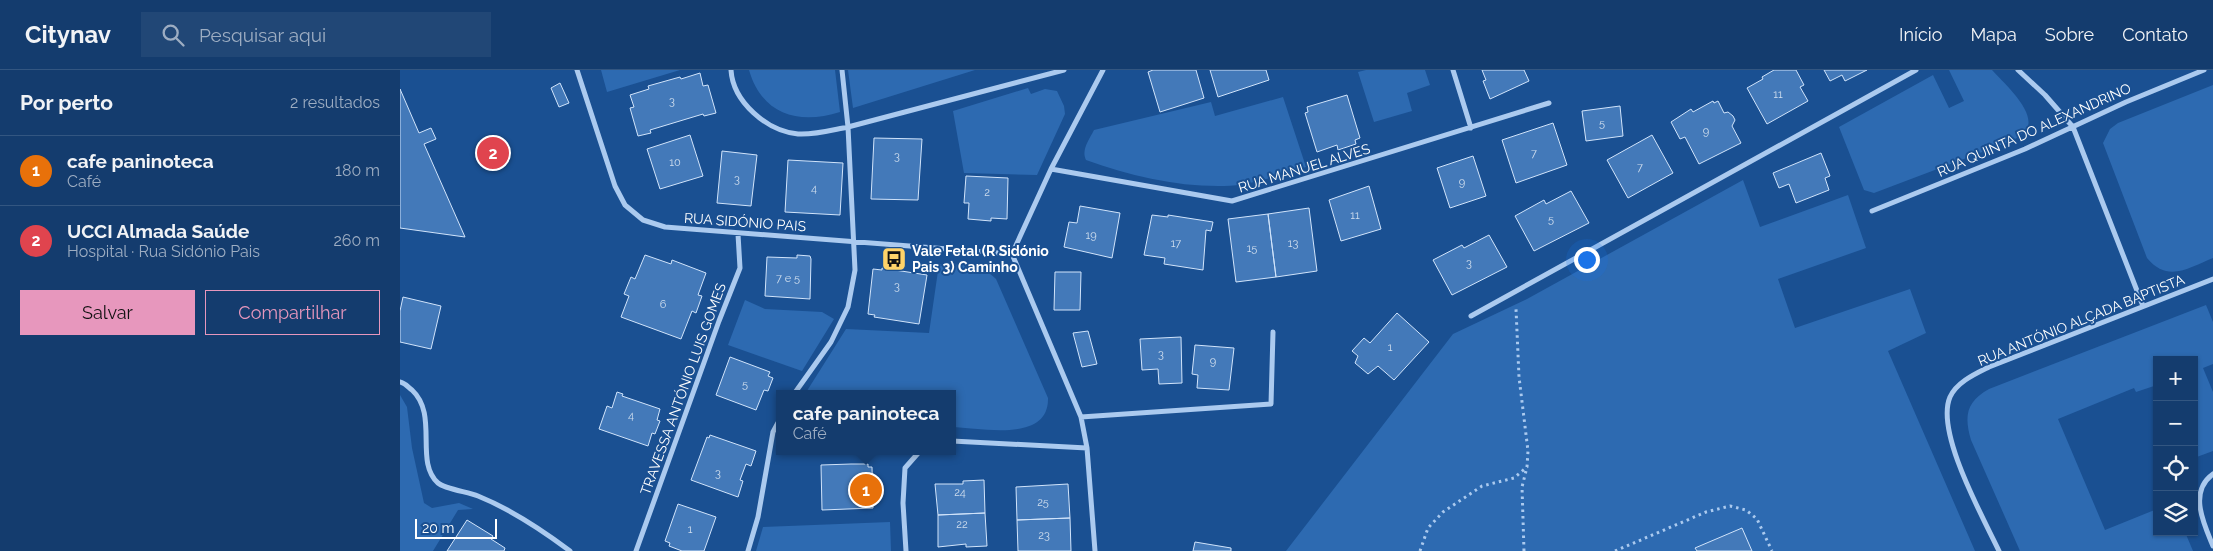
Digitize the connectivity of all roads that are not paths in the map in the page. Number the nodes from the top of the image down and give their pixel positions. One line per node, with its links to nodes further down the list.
1 (577, 70): 16 (street, RUA SIDÓNIO PAIS)
2 (731, 70): 11 (street)
3 (842, 70): 11 (street)
4 (1064, 70): 11 (street)
5 (1103, 70): 14 (street)
6 (1453, 70): 13 (street)
7 (1916, 70): 21 (street)
8 (2018, 70): 12 (street)
9 (2204, 70): 12 (street, RUA QUINTA DO ALEXANDRINO)
10 (1549, 103): 13 (street, RUA MANUEL ALVES)
11 (848, 127): 17 (street)
12 (2073, 127): 15 (street, RUA QUINTA DO ALEXANDRINO); 20 (street)
13 (1472, 128): 14 (street, RUA MANUEL ALVES)
14 (1051, 169): 18 (street)
15 (1872, 211)
16 (738, 234): 17 (street, RUA SIDÓNIO PAIS); 35 (street, TRAVESSA ANTÓNIO LUIS GOMES)
17 (855, 241): 18 (street, RUA SIDÓNIO PAIS); 24 (street)
18 (1012, 254): 25 (street)
19 (2213, 279): 20 (street, RUA ANTÓNIO ALÇADA BAPTISTA)
20 (2143, 306): 39 (street, RUA ANTÓNIO ALÇADA BAPTISTA)
21 (1471, 316)
22 (1273, 332): 25 (street)
23 (400, 382): 34 (street)
24 (797, 390)
25 (1081, 416): 30 (street)
26 (776, 426): 27 (street)
27 (773, 432): 28 (street); 36 (street)
28 (776, 432)
29 (956, 441): 30 (street)
30 (1086, 448): 38 (street)
31 (916, 455): 37 (street)
32 (2213, 474): 33 (street)
33 (2213, 546)
34 (570, 551)
35 (636, 551)
36 (748, 551)
37 (906, 551)
38 (1095, 551)
39 (1999, 551)

